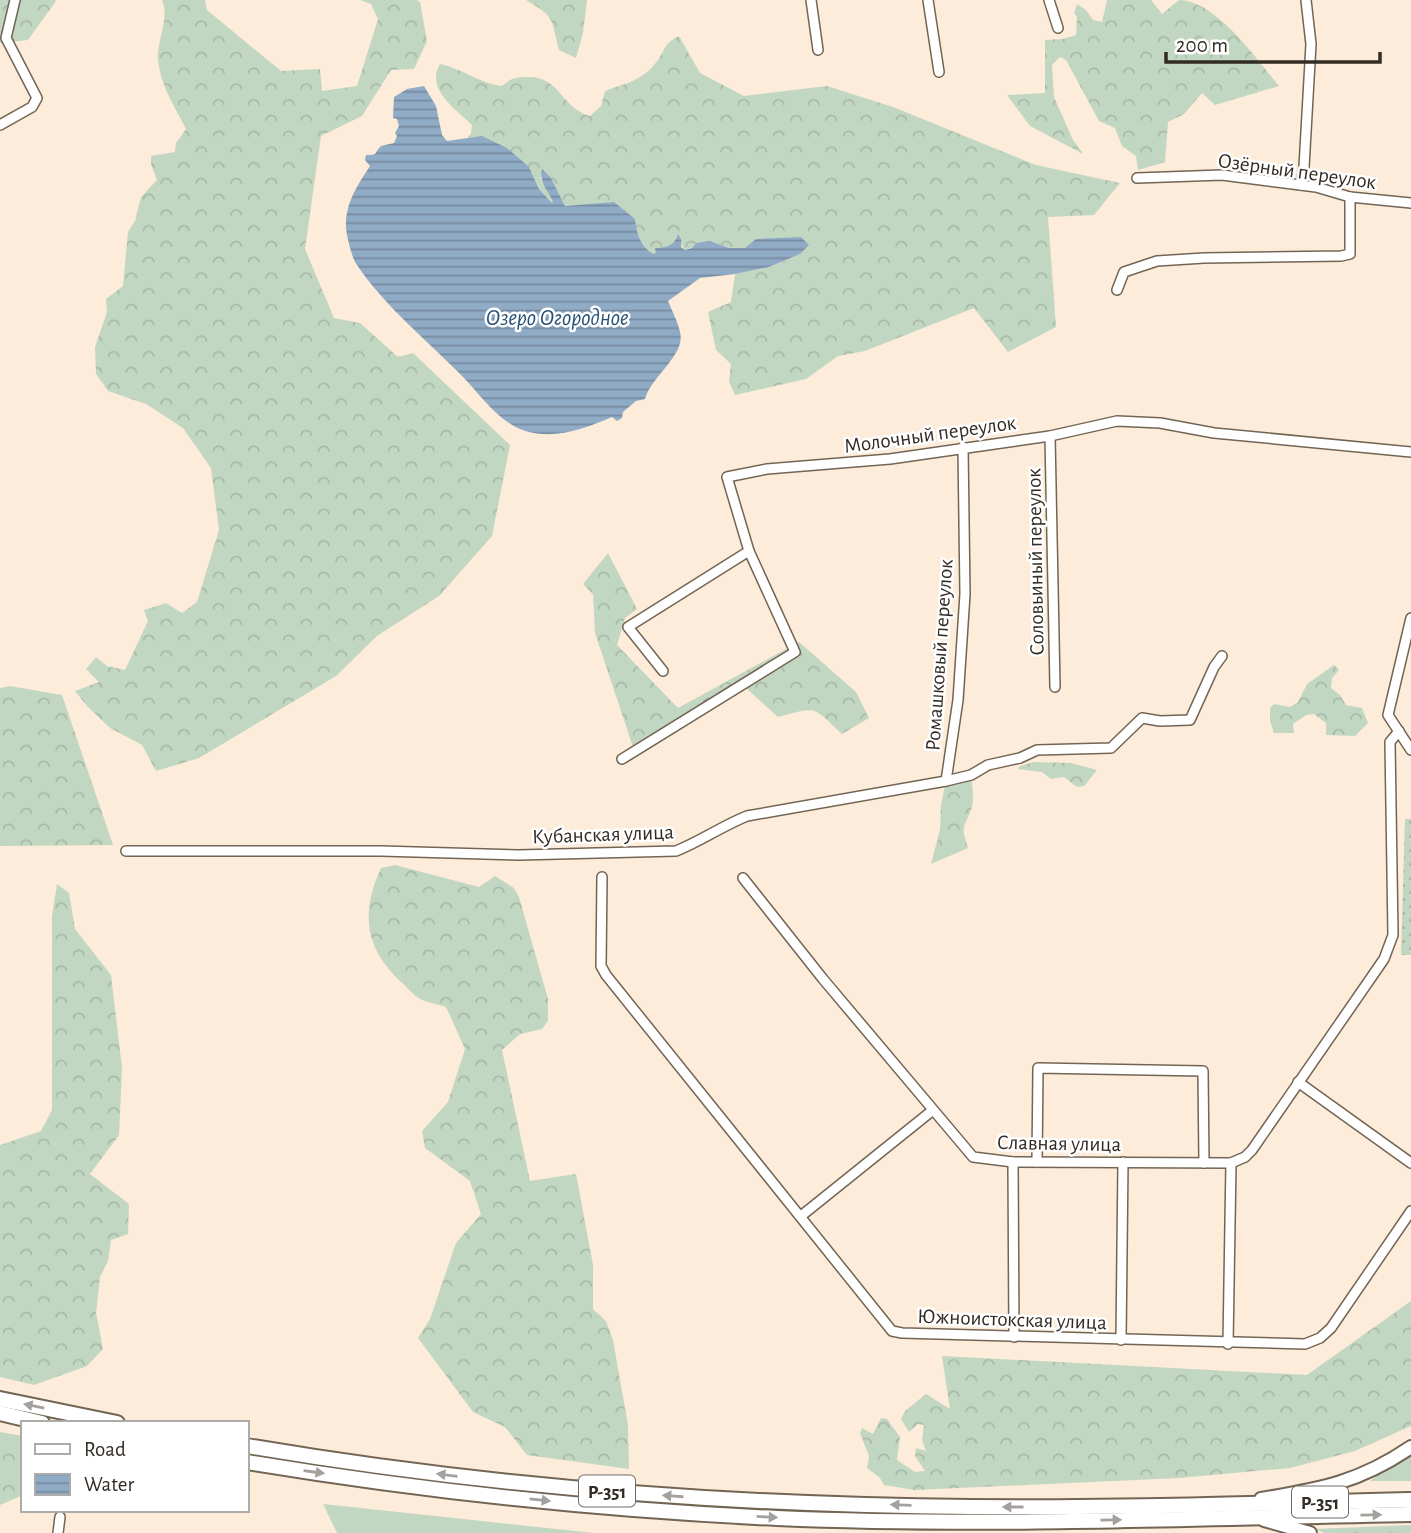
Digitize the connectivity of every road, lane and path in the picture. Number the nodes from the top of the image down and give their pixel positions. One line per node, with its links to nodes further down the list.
1 (15, 0): 9 (street)
2 (811, 0): 7 (street)
3 (928, 0): 8 (street)
4 (1049, 0): 6 (street)
5 (1306, 0): 11 (street)
6 (1058, 28)
7 (818, 50)
8 (939, 72)
9 (0, 125)
10 (1137, 178): 11 (street, Озёрный переулок)
11 (1301, 185): 12 (street, Озёрный переулок)
12 (1350, 197): 13 (street, Озёрный переулок); 14 (street)
13 (1411, 203)
14 (1117, 290)
15 (1051, 436): 16 (street, Молочный переулок); 17 (street, Молочный переулок); 22 (street, Соловьиный переулок)
16 (963, 447): 18 (street, Молочный переулок); 26 (street, Ромашковый переулок)
17 (1411, 452)
18 (749, 551): 21 (street); 25 (street)
19 (1411, 618): 23 (street)
20 (1222, 656): 26 (street, Кубанская улица)
21 (663, 671)
22 (1055, 687)
23 (1399, 731): 24 (street); 30 (street)
24 (1411, 750)
25 (622, 759)
26 (946, 781): 27 (street, Кубанская улица)
27 (126, 851)
28 (602, 877): 39 (street, Южноистокская улица)
29 (743, 878): 31 (street, Славная улица)
30 (1297, 1082): 36 (street); 37 (street)
31 (933, 1110): 34 (street, Славная улица); 39 (street)
32 (1037, 1161): 33 (street, Славная улица); 34 (street, Славная улица); 35 (street)
33 (1123, 1161): 35 (street, Славная улица); 41 (street)
34 (1013, 1162): 40 (street)
35 (1204, 1163): 36 (street, Славная улица)
36 (1231, 1163): 42 (street)
37 (1411, 1163)
38 (1411, 1211): 42 (street, Южноистокская улица)
39 (801, 1216): 40 (street, Южноистокская улица)
40 (1014, 1337): 41 (street, Южноистокская улица)
41 (1121, 1340): 42 (street, Южноистокская улица)
42 (1228, 1344)
43 (0, 1399): 46 (highway, one-way to 43)
44 (0, 1413): 45 (highway)
45 (34, 1421)
46 (107, 1421)
47 (248, 1446): 51 (highway, Р-351, one-way to 47)
48 (1411, 1447): 51 (main road)
49 (248, 1462): 54 (highway, Р-351, one-way to 54)
50 (1411, 1500): 51 (highway, Р-351)
51 (1228, 1505)
52 (1411, 1514): 54 (highway, Р-351, one-way to 52)
53 (60, 1517): 55 (street)
54 (1254, 1517): 56 (main road)
55 (58, 1533)
56 (1310, 1533)

